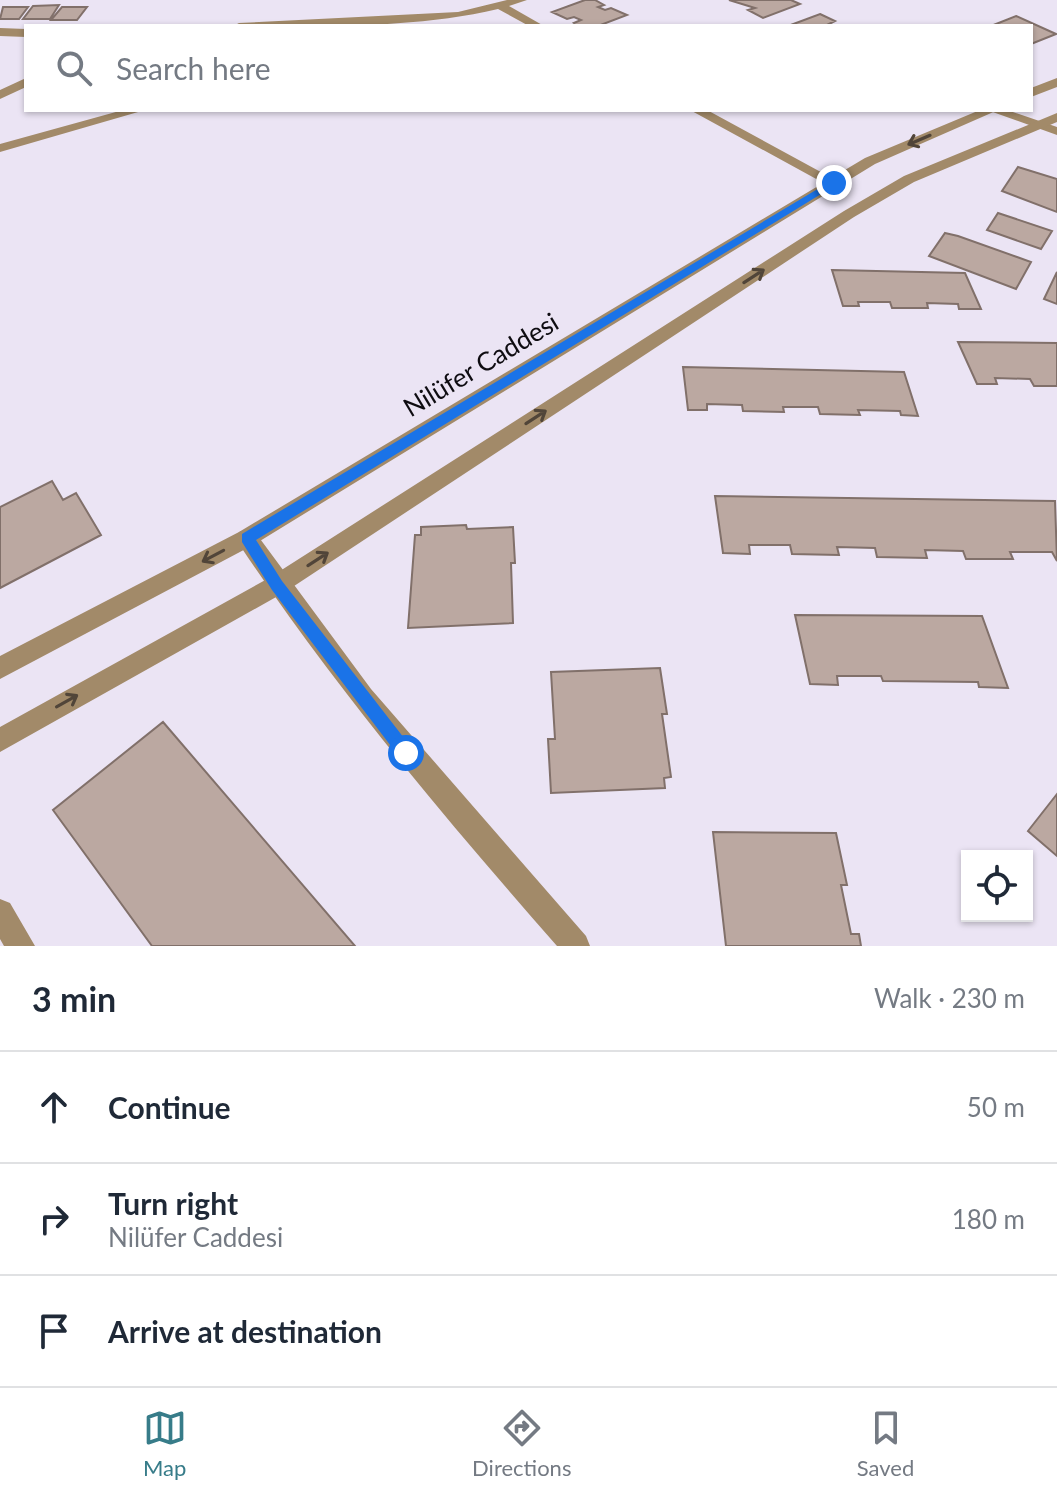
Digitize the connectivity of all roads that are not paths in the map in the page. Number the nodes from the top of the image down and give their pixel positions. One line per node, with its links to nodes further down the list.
1 (521, 0): 2 (street)
2 (499, 5): 3 (street); 4 (street)
3 (279, 24)
4 (534, 24)
5 (0, 32): 6 (street)
6 (24, 33)
7 (1057, 82): 9 (street)
8 (24, 83): 10 (street)
9 (1033, 92)
10 (0, 95)
11 (131, 112): 16 (street)
12 (701, 112): 17 (street)
13 (988, 112): 17 (street, Nilüfer Caddesi, one-way to 17)
14 (1001, 112): 15 (street)
15 (1051, 125): 19 (street, one-way to 15)
16 (0, 148)
17 (834, 183): 18 (street, Nilüfer Caddesi)
18 (247, 538): 19 (street); 20 (street, Nilüfer Caddesi, one-way to 20)
19 (277, 585): 21 (street, one-way to 19); 24 (street)
20 (0, 668)
21 (0, 740)
22 (0, 913): 23 (street)
23 (21, 946)
24 (576, 946)

